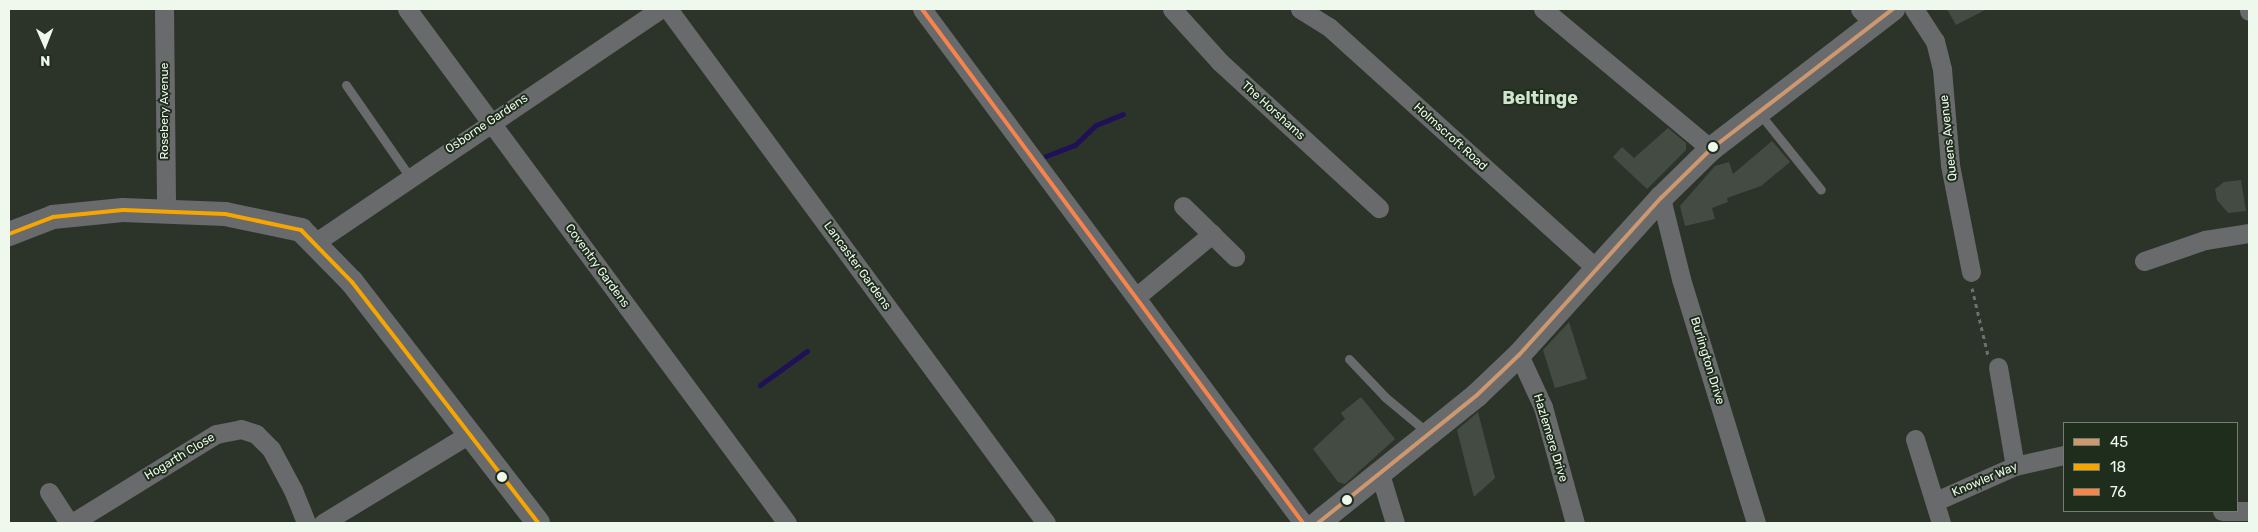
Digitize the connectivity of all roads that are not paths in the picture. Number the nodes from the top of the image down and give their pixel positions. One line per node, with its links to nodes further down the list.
1 (164, 9): 21 (street, Rosebery Avenue)
2 (407, 9): 14 (street, Coventry Gardens)
3 (660, 9): 14 (street, Osborne Gardens)
4 (668, 9): 47 (street, Lancaster Gardens)
5 (1172, 9): 20 (street, The Horshams)
6 (1300, 9): 28 (street, Holmscroft Road)
7 (1543, 9): 15 (street)
8 (1893, 9): 11 (street)
9 (1914, 9): 29 (street, Queens Avenue)
10 (931, 12): 30 (street)
11 (1867, 16): 13 (street)
12 (346, 85): 16 (lane)
13 (1758, 112): 15 (street); 17 (lane)
14 (491, 121): 16 (street, Osborne Gardens); 46 (street, Coventry Gardens)
15 (1711, 149): 18 (street)
16 (410, 177): 25 (street, Osborne Gardens)
17 (1821, 190)
18 (1661, 198): 28 (street); 52 (street, Burlington Drive)
19 (1183, 206): 24 (street)
20 (1379, 208)
21 (166, 212): 23 (street); 25 (street)
22 (2249, 233): 27 (street)
23 (9, 234)
24 (1212, 234): 26 (street); 30 (street)
25 (316, 242): 35 (street)
26 (1235, 257)
27 (2144, 261)
28 (1597, 269): 31 (street)
29 (1972, 272)
30 (1136, 297): 48 (street)
31 (1519, 356): 34 (street); 51 (street, Hazlemere Drive)
32 (1349, 359): 34 (lane)
33 (1998, 367): 38 (street)
34 (1430, 434): 39 (street)
35 (468, 435): 44 (street); 45 (street)
36 (1915, 439): 41 (street)
37 (2063, 455): 38 (street, Knowler Way)
38 (2015, 466): 41 (street, Knowler Way)
39 (1380, 474): 49 (street); 50 (street)
40 (49, 492): 42 (street, Hogarth Close)
41 (1936, 501): 53 (street)
42 (70, 523): 43 (street, Hogarth Close)
43 (306, 523)
44 (323, 523)
45 (538, 523)
46 (787, 523)
47 (1046, 523)
48 (1303, 523)
49 (1318, 523)
50 (1395, 523)
51 (1575, 523)
52 (1756, 523)
53 (1941, 523)

